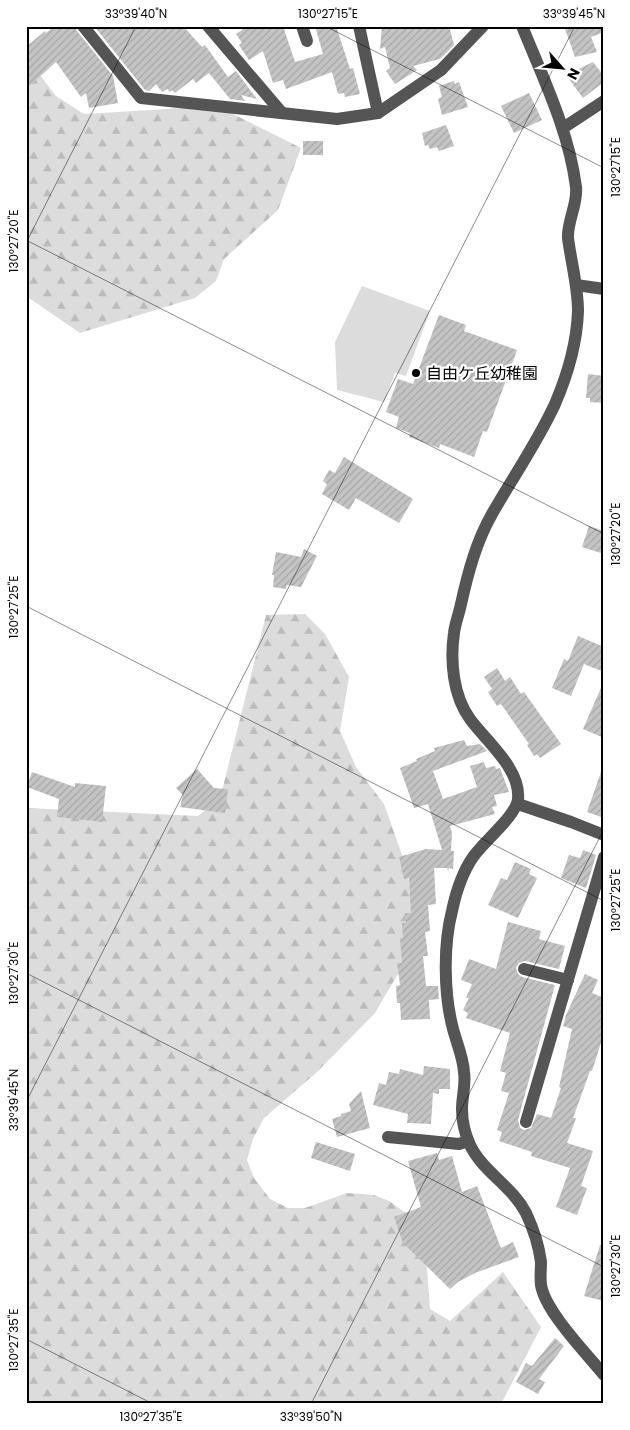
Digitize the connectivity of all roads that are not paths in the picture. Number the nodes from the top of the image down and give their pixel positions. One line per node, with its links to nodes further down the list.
1 (83, 26): 12 (street)
2 (302, 26): 8 (street)
3 (358, 26): 11 (street)
4 (466, 26): 9 (street)
5 (483, 26): 9 (street)
6 (522, 26): 13 (street)
7 (215, 28): 12 (street)
8 (307, 41)
9 (470, 41): 11 (street)
10 (604, 101): 13 (street)
11 (378, 112): 12 (street)
12 (282, 113)
13 (563, 128): 14 (street)
14 (576, 285): 15 (street); 16 (street)
15 (604, 289)
16 (518, 804): 17 (street); 23 (street)
17 (604, 835)
18 (604, 857): 20 (street)
19 (524, 969): 20 (street)
20 (568, 980): 21 (street)
21 (526, 1122)
22 (388, 1137): 23 (street)
23 (468, 1141): 24 (street)
24 (604, 1375)

